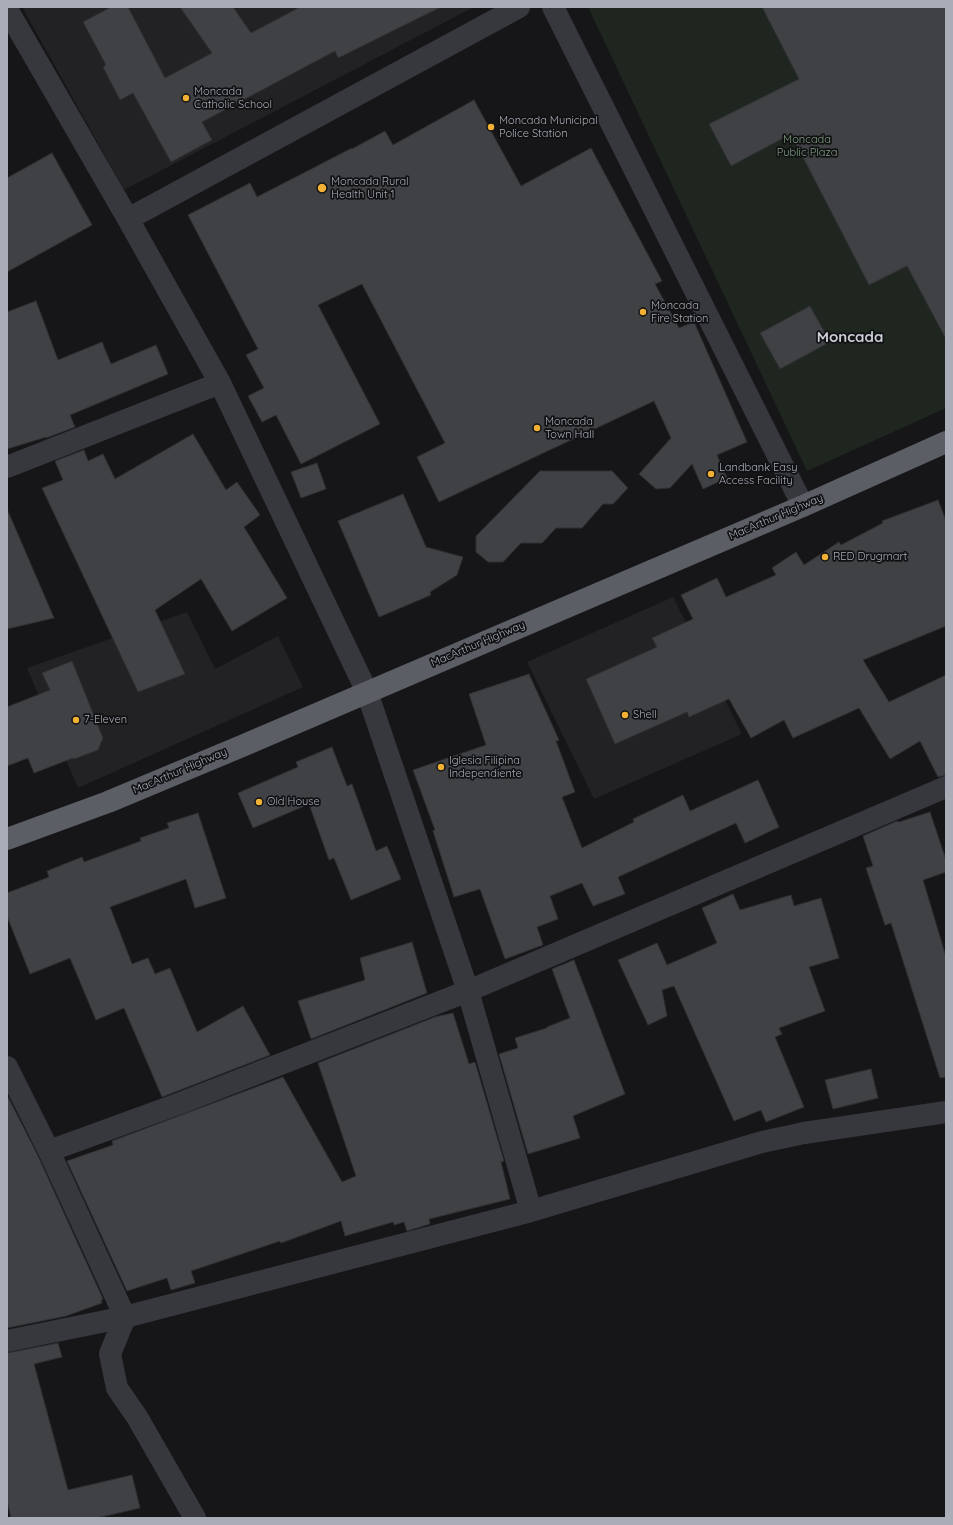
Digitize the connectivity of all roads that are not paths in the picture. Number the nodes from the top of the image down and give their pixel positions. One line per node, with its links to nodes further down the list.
1 (519, 7): 4 (street)
2 (553, 7): 8 (street)
3 (7, 9): 4 (street)
4 (128, 219): 5 (street)
5 (220, 383): 7 (street); 9 (street)
6 (946, 444): 8 (highway, MacArthur Highway)
7 (7, 468)
8 (804, 506): 9 (highway, MacArthur Highway)
9 (367, 692): 11 (highway, MacArthur Highway); 12 (street)
10 (946, 787): 12 (street)
11 (7, 839)
12 (468, 991): 15 (street); 16 (street)
13 (7, 1067): 15 (street)
14 (946, 1112): 16 (street)
15 (49, 1151): 17 (street)
16 (531, 1211): 17 (street)
17 (125, 1317): 18 (street); 19 (street)
18 (7, 1341)
19 (195, 1518)

